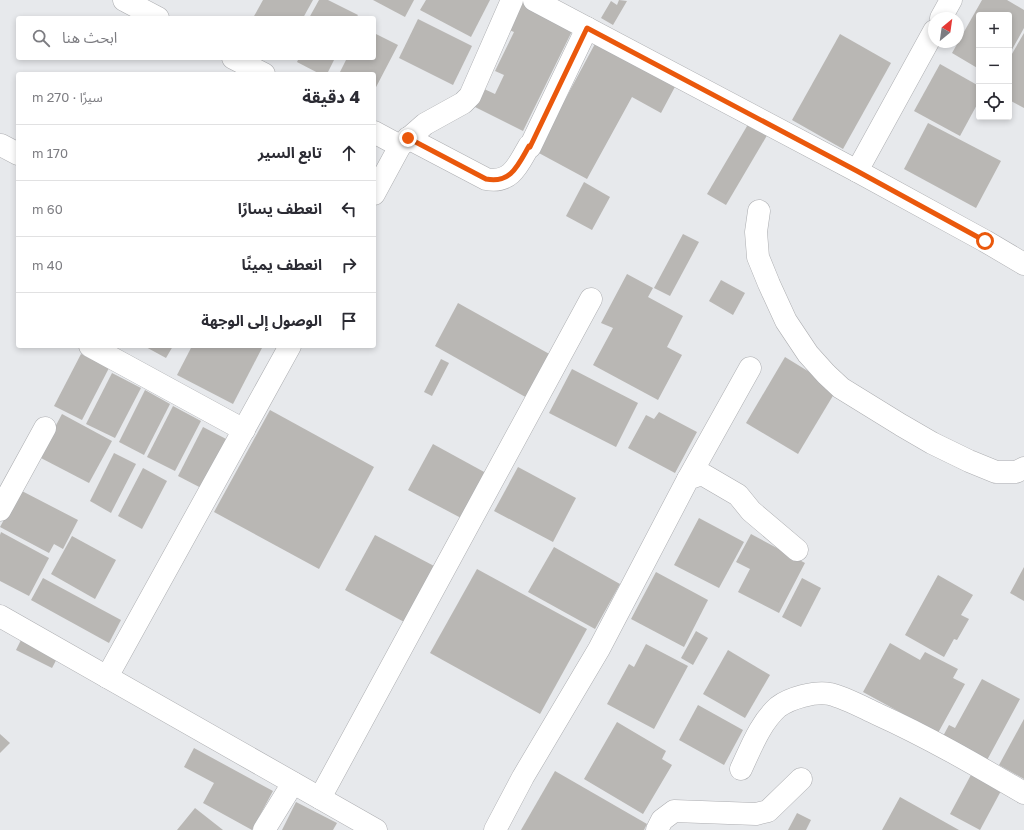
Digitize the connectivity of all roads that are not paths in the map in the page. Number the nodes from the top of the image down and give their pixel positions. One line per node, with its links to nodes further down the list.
1 (124, 0): 6 (street)
2 (512, 0): 12 (street)
3 (534, 0): 7 (street)
4 (951, 0): 5 (street)
5 (944, 12)
6 (154, 16)
7 (587, 28): 12 (street); 13 (street)
8 (928, 43): 13 (street)
9 (237, 60): 10 (street)
10 (260, 72)
11 (376, 133): 12 (street)
12 (404, 142): 14 (street)
13 (857, 171): 16 (street)
14 (376, 191)
15 (759, 211): 23 (street)
16 (1024, 264)
17 (591, 300): 33 (street)
18 (94, 348): 22 (street)
19 (289, 348): 22 (street)
20 (750, 368): 24 (street)
21 (45, 428): 25 (street)
22 (244, 430): 28 (street)
23 (1024, 468)
24 (688, 479): 26 (street); 36 (street)
25 (0, 510)
26 (798, 550)
27 (0, 616): 28 (street)
28 (107, 677): 31 (street)
29 (741, 769): 32 (street)
30 (801, 779): 37 (street)
31 (293, 783): 33 (street); 34 (street)
32 (1024, 793)
33 (320, 798): 35 (street)
34 (264, 830)
35 (376, 830)
36 (495, 830)
37 (657, 830)

